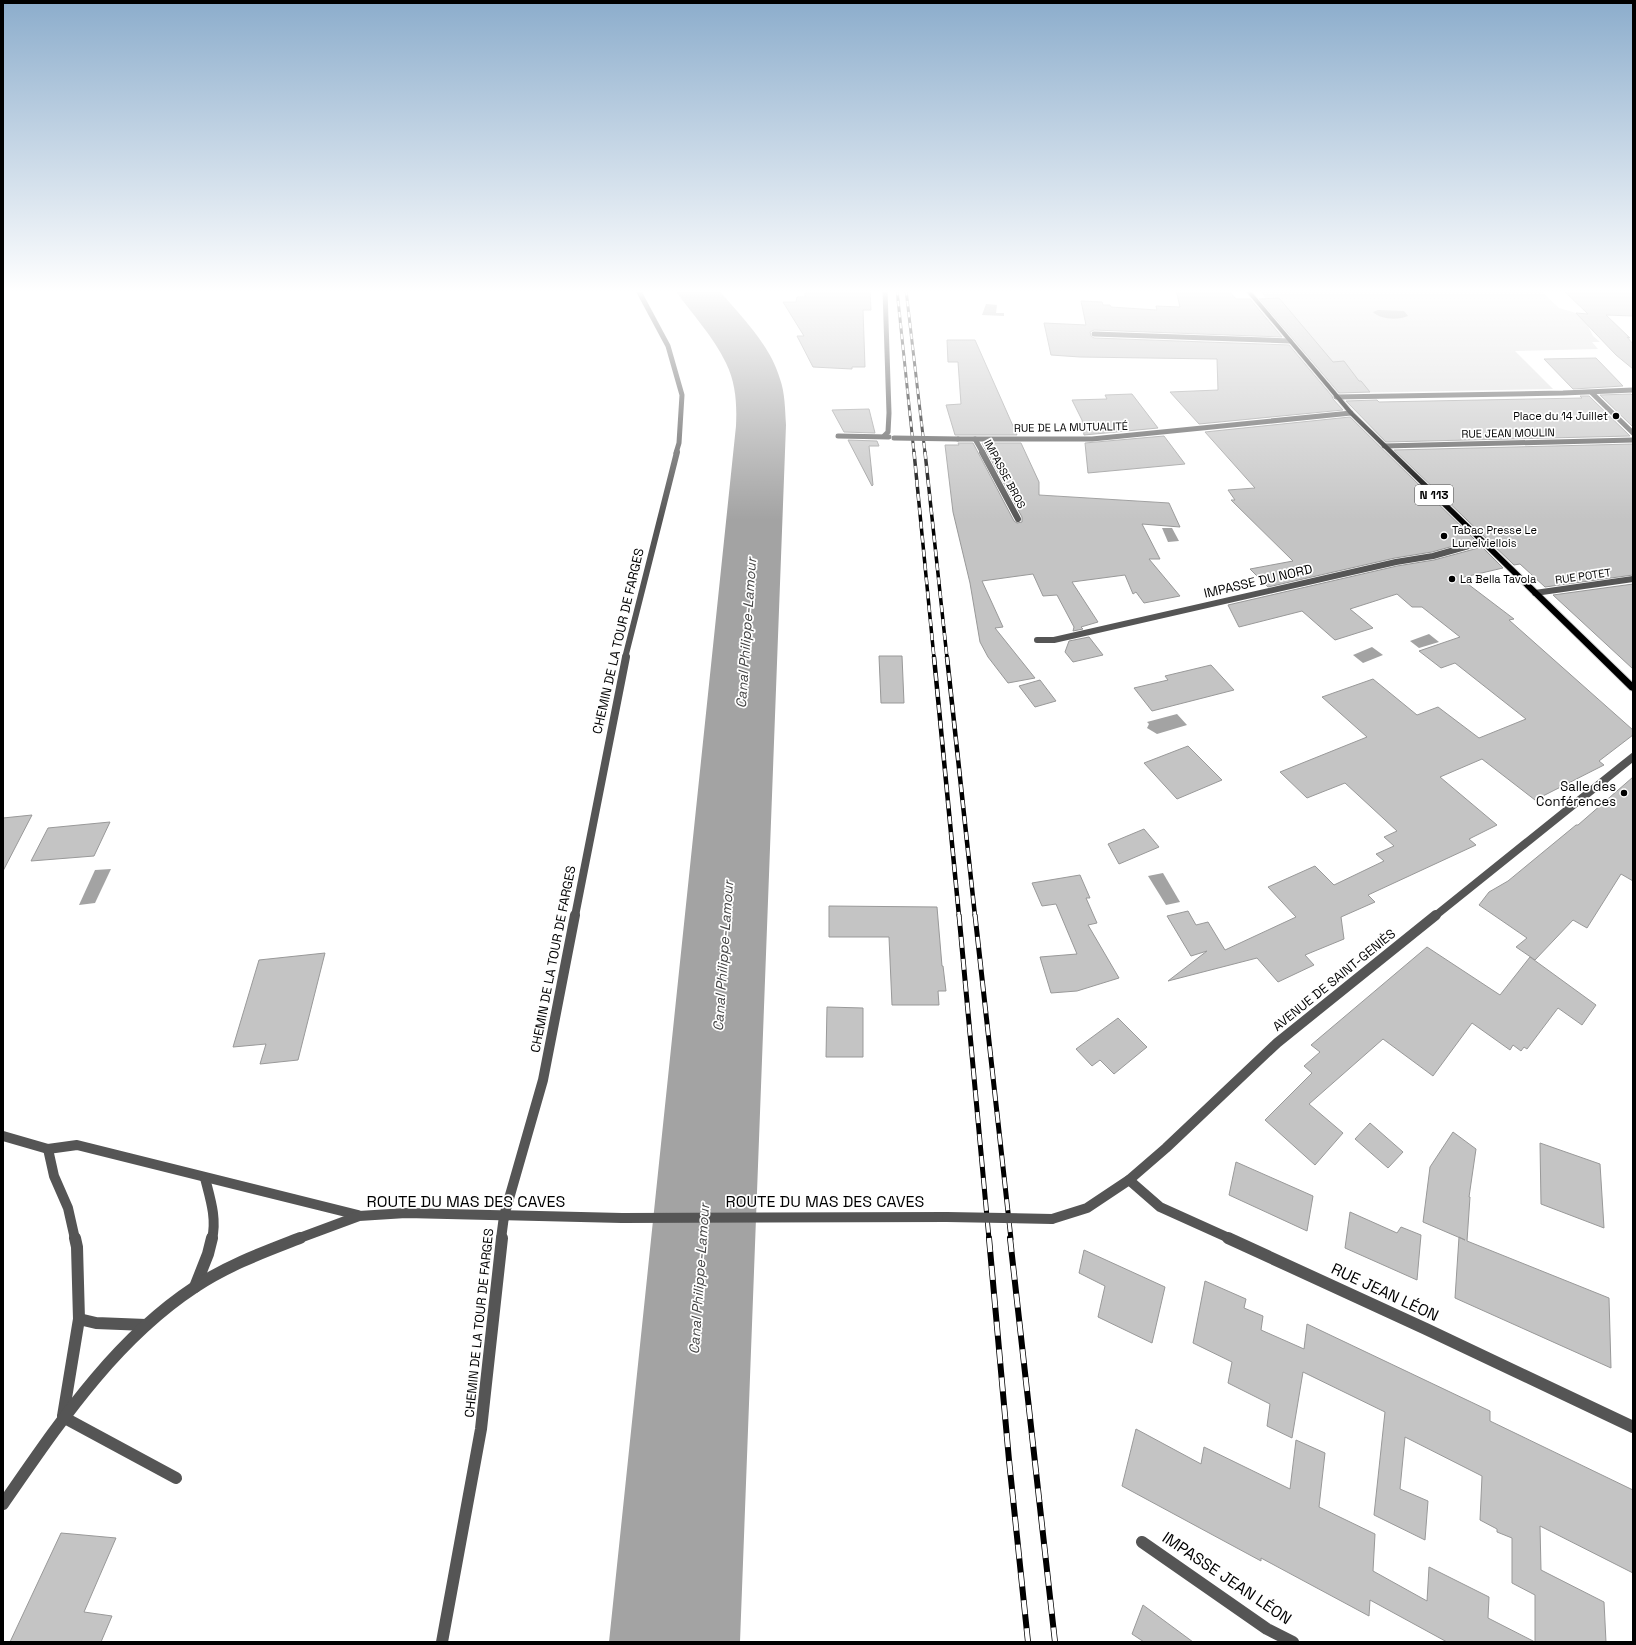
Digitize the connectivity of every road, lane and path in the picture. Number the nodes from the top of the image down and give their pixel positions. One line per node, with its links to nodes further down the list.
1 (674, 367): 26 (street, CHEMIN DE LA TOUR DE FARGES)
2 (887, 367): 10 (street)
3 (1311, 367): 6 (main road, N 113)
4 (1633, 390): 5 (street)
5 (1592, 393): 6 (street); 8 (street)
6 (1336, 397): 7 (main road, N 113)
7 (1351, 413): 11 (street, RUE DE LA MUTUALITÉ); 13 (main road, N 113)
8 (1632, 430)
9 (838, 436): 10 (street, RUE DE LA MUTUALITÉ)
10 (884, 436): 11 (street, RUE DE LA MUTUALITÉ, bridge)
11 (975, 439): 14 (street, IMPASSE BROS)
12 (1633, 440): 13 (street, RUE JEAN MOULIN)
13 (1384, 446): 15 (main road, N 113)
14 (1018, 519)
15 (1483, 542): 17 (main road, N 113); 18 (street, IMPASSE DU NORD)
16 (1633, 579): 17 (street, RUE POTET)
17 (1535, 593): 19 (main road, N 113)
18 (1037, 640)
19 (1633, 688)
20 (1633, 757): 24 (street, AVENUE DE SAINT-GENIÈS)
21 (3, 1136): 22 (street)
22 (48, 1149): 23 (street); 29 (street)
23 (205, 1178): 25 (street); 28 (street)
24 (1128, 1180): 27 (street, AVENUE DE SAINT-GENIÈS); 32 (street, RUE JEAN LÉON)
25 (359, 1216): 26 (street, ROUTE DU MAS DES CAVES); 28 (street, ROUTE DU MAS DES CAVES)
26 (504, 1216): 27 (street, ROUTE DU MAS DES CAVES, bridge); 36 (street, CHEMIN DE LA TOUR DE FARGES)
27 (1052, 1218)
28 (195, 1287): 30 (street, ROUTE DU MAS DES CAVES)
29 (79, 1319): 30 (street); 31 (street)
30 (146, 1325): 31 (street, ROUTE DU MAS DES CAVES)
31 (62, 1417): 33 (street); 34 (street, ROUTE DU MAS DES CAVES)
32 (1633, 1427)
33 (176, 1478)
34 (3, 1504)
35 (1142, 1542): 37 (street, IMPASSE JEAN LÉON)
36 (442, 1642)
37 (1293, 1642)

